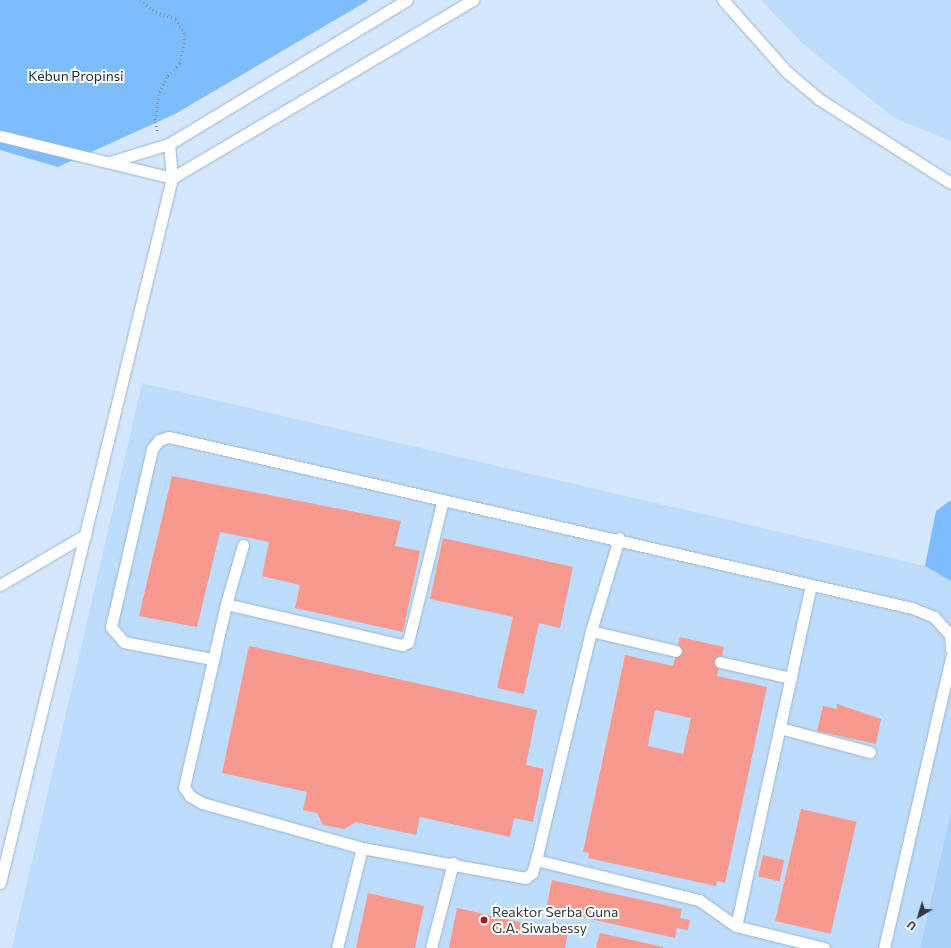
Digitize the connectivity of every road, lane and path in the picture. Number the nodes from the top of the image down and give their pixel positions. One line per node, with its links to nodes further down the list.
1 (140, 0): 6 (path)
2 (408, 0): 6 (lane)
3 (473, 0): 8 (lane)
4 (723, 0): 9 (lane)
5 (0, 136): 7 (lane)
6 (169, 144): 7 (lane); 8 (lane)
7 (113, 161): 8 (lane)
8 (172, 178): 11 (lane)
9 (951, 183)
10 (443, 500): 12 (lane); 16 (lane); 21 (lane)
11 (85, 535): 14 (lane); 29 (lane)
12 (619, 538): 15 (lane); 17 (lane)
13 (243, 545): 16 (lane)
14 (0, 585)
15 (812, 585): 18 (lane); 23 (lane)
16 (226, 604): 21 (lane)
17 (591, 631): 19 (lane); 27 (lane)
18 (951, 649)
19 (676, 651)
20 (951, 657): 34 (lane)
21 (212, 659): 26 (lane)
22 (720, 662): 23 (lane)
23 (791, 678): 24 (lane)
24 (780, 728): 25 (lane); 30 (lane)
25 (870, 752)
26 (362, 848): 28 (lane); 31 (lane)
27 (536, 860): 28 (lane); 30 (lane)
28 (453, 863): 32 (lane)
29 (0, 883)
30 (736, 926): 33 (lane)
31 (337, 948)
32 (431, 948)
33 (824, 948)
34 (884, 948)

